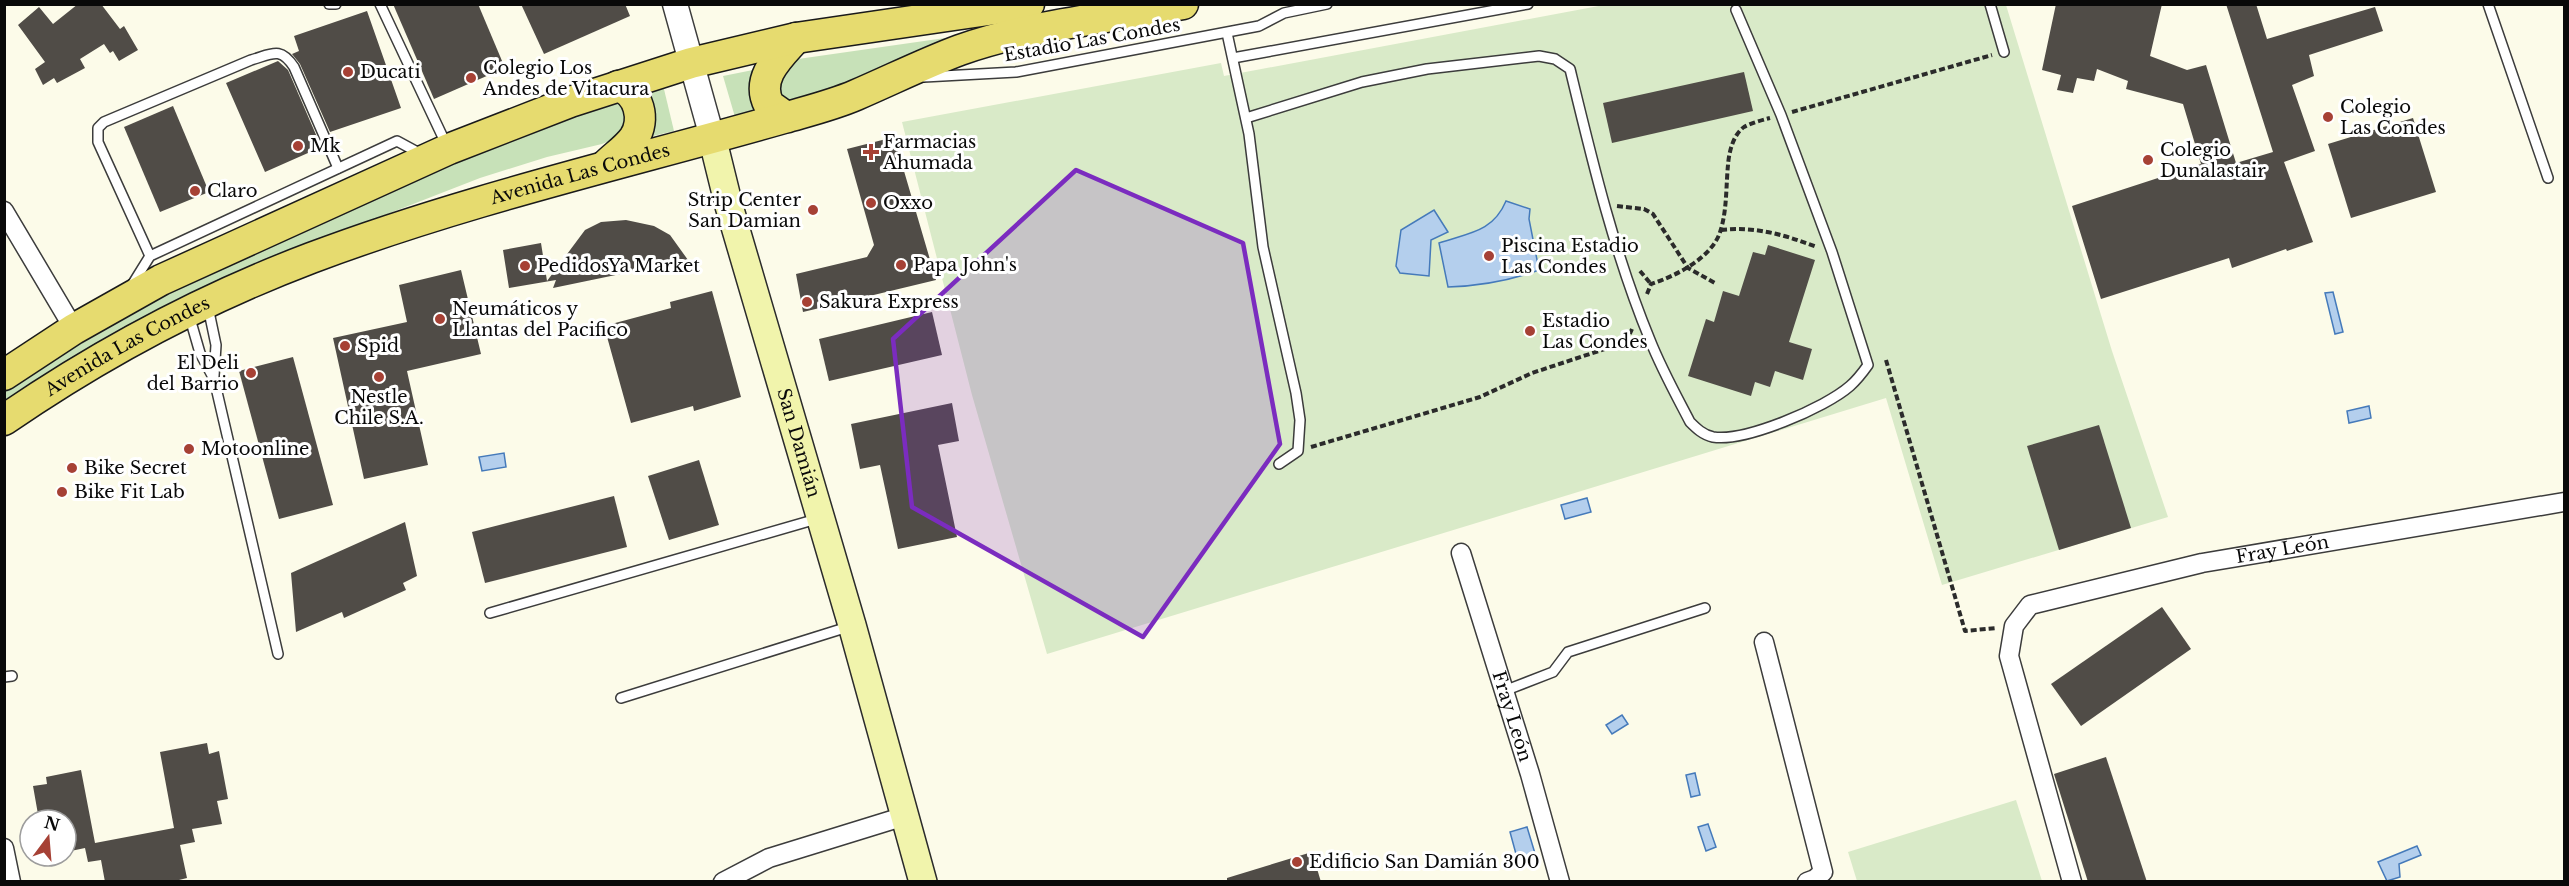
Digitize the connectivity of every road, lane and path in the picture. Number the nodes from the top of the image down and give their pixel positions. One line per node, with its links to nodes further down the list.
1 (329, 4): 2 (lane)
2 (336, 4)
3 (380, 4): 23 (lane)
4 (675, 4): 16 (street, San Damián)
5 (1029, 4): 13 (main road)
6 (1183, 4): 17 (main road, Avenida Las Condes)
7 (1327, 4): 12 (lane, Estadio Las Condes)
8 (1528, 4): 15 (lane)
9 (1990, 4): 14 (lane)
10 (2488, 4): 26 (lane)
11 (1736, 10): 19 (lane)
12 (1227, 33): 15 (lane); 17 (lane, Estadio Las Condes)
13 (796, 38): 16 (main road); 20 (main road)
14 (2004, 52): 19 (path)
15 (1233, 58): 21 (lane)
16 (691, 63): 18 (main road); 22 (street, San Damián)
17 (893, 78): 20 (main road, Avenida Las Condes)
18 (618, 86): 23 (main road); 24 (main road)
19 (1781, 116): 29 (path); 30 (lane)
20 (786, 117): 22 (main road, Avenida Las Condes)
21 (1246, 118): 36 (lane); 44 (lane)
22 (712, 137): 24 (main road, Avenida Las Condes); 47 (main road, San Damián)
23 (439, 154): 25 (lane); 34 (main road)
24 (604, 166): 35 (main road, Avenida Las Condes)
25 (338, 168): 31 (lane); 31 (lane)
26 (2548, 178)
27 (1613, 206): 32 (path)
28 (4, 211): 37 (street)
29 (1721, 230): 30 (path); 32 (path)
30 (1832, 252): 38 (lane)
31 (150, 256): 34 (lane)
32 (1688, 268): 33 (path); 36 (path)
33 (1715, 283)
34 (120, 303): 37 (main road)
35 (198, 308): 42 (lane); 42 (lane); 43 (main road, Avenida Las Condes)
36 (1640, 312): 38 (lane); 39 (path)
37 (74, 329): 41 (main road)
38 (1650, 340): 39 (path)
39 (1626, 342): 44 (path)
40 (1886, 360): 52 (path)
41 (4, 375)
42 (214, 379): 54 (lane)
43 (4, 420)
44 (1298, 451): 45 (lane)
45 (1279, 464)
46 (2565, 502): 52 (street, Fray León)
47 (820, 518): 50 (lane); 51 (main road, San Damián)
48 (1461, 553): 55 (street, Fray León)
49 (1705, 608): 55 (lane)
50 (490, 613)
51 (852, 626): 56 (lane); 57 (main road, San Damián)
52 (2014, 626): 64 (street)
53 (1764, 642): 63 (street)
54 (278, 654)
55 (1504, 691): 62 (street, Fray León)
56 (621, 698)
57 (905, 816): 60 (street); 61 (main road, San Damián)
58 (4, 848): 59 (street)
59 (11, 882)
60 (723, 882)
61 (923, 882)
62 (1560, 882)
63 (1807, 882)
64 (2072, 882)

